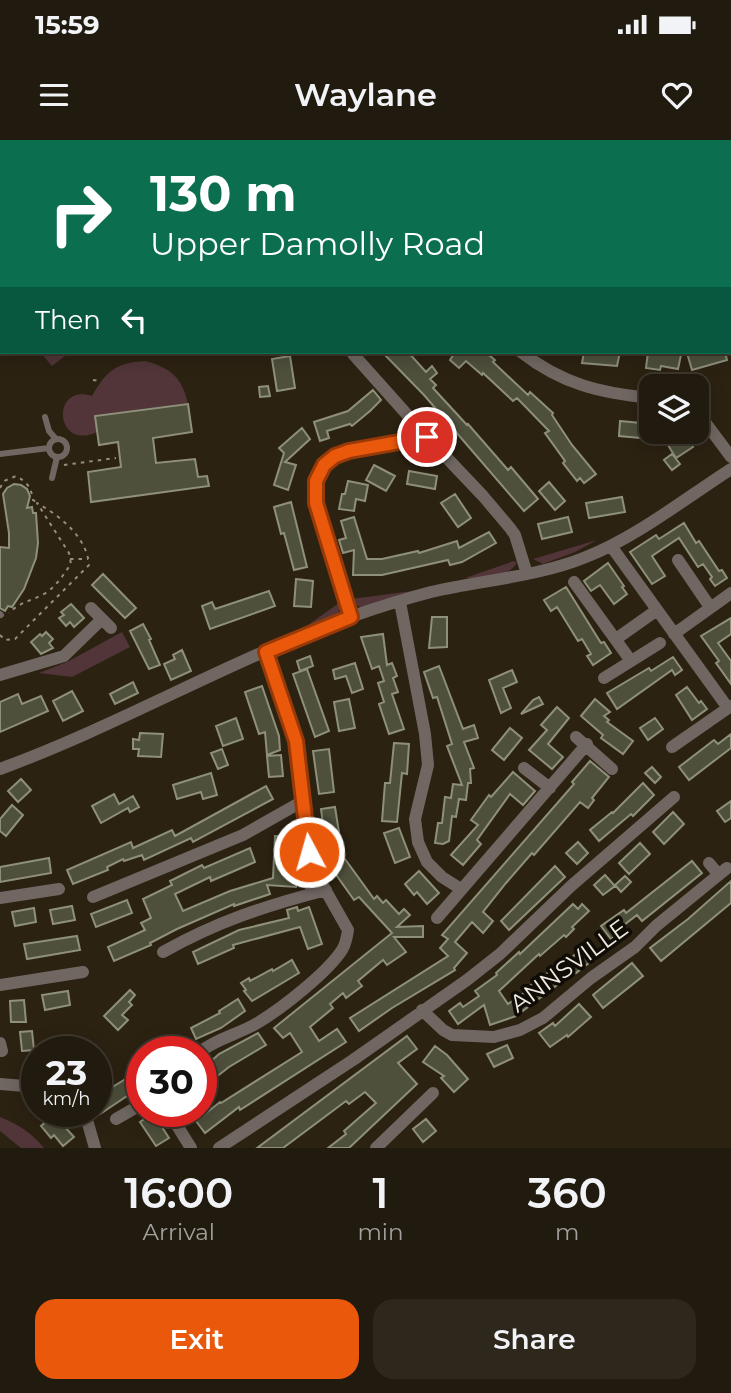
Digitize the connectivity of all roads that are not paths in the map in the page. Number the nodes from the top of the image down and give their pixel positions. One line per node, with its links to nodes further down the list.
1 (353, 354): 6 (street)
2 (524, 354): 3 (street)
3 (639, 396)
4 (45, 417): 7 (lane)
5 (709, 427): 11 (street)
6 (427, 437): 16 (street); 23 (street)
7 (56, 439): 8 (lane); 10 (lane)
8 (49, 448): 9 (lane); 10 (lane)
9 (0, 454)
10 (57, 457): 13 (lane)
11 (731, 457)
12 (731, 470): 14 (street)
13 (52, 478)
14 (611, 546): 16 (street); 22 (street)
15 (678, 560): 20 (street)
16 (527, 574): 19 (street)
17 (574, 582): 25 (street)
18 (731, 593): 20 (street)
19 (400, 602): 23 (street); 42 (street)
20 (710, 607): 24 (street)
21 (91, 608): 29 (street)
22 (657, 610): 24 (street); 25 (street)
23 (351, 617): 27 (street)
24 (674, 634): 31 (street)
25 (615, 639): 28 (street)
26 (660, 643): 28 (street)
27 (266, 652): 34 (street); 38 (street)
28 (631, 661): 30 (street)
29 (0, 675)
30 (604, 678)
31 (730, 707): 32 (street)
32 (672, 747)
33 (524, 768): 36 (street)
34 (0, 769)
35 (612, 769): 36 (street)
36 (550, 788): 42 (street)
37 (674, 797): 49 (street, ANNSVILLE)
38 (303, 801): 41 (street); 43 (street)
39 (709, 863): 49 (street, ANNSVILLE)
40 (59, 889): 44 (street)
41 (326, 890): 46 (street); 50 (street)
42 (461, 890): 45 (street)
43 (93, 897)
44 (0, 898)
45 (437, 918)
46 (163, 952)
47 (83, 972): 48 (street)
48 (0, 985)
49 (422, 1010): 60 (street, ANNSVILLE)
50 (217, 1043)
51 (0, 1084): 52 (street)
52 (21, 1086)
53 (433, 1093): 61 (street)
54 (126, 1113): 55 (street)
55 (116, 1119)
56 (88, 1127): 58 (street)
57 (178, 1127): 59 (street)
58 (95, 1148)
59 (191, 1148)
60 (219, 1148)
61 (376, 1148)

